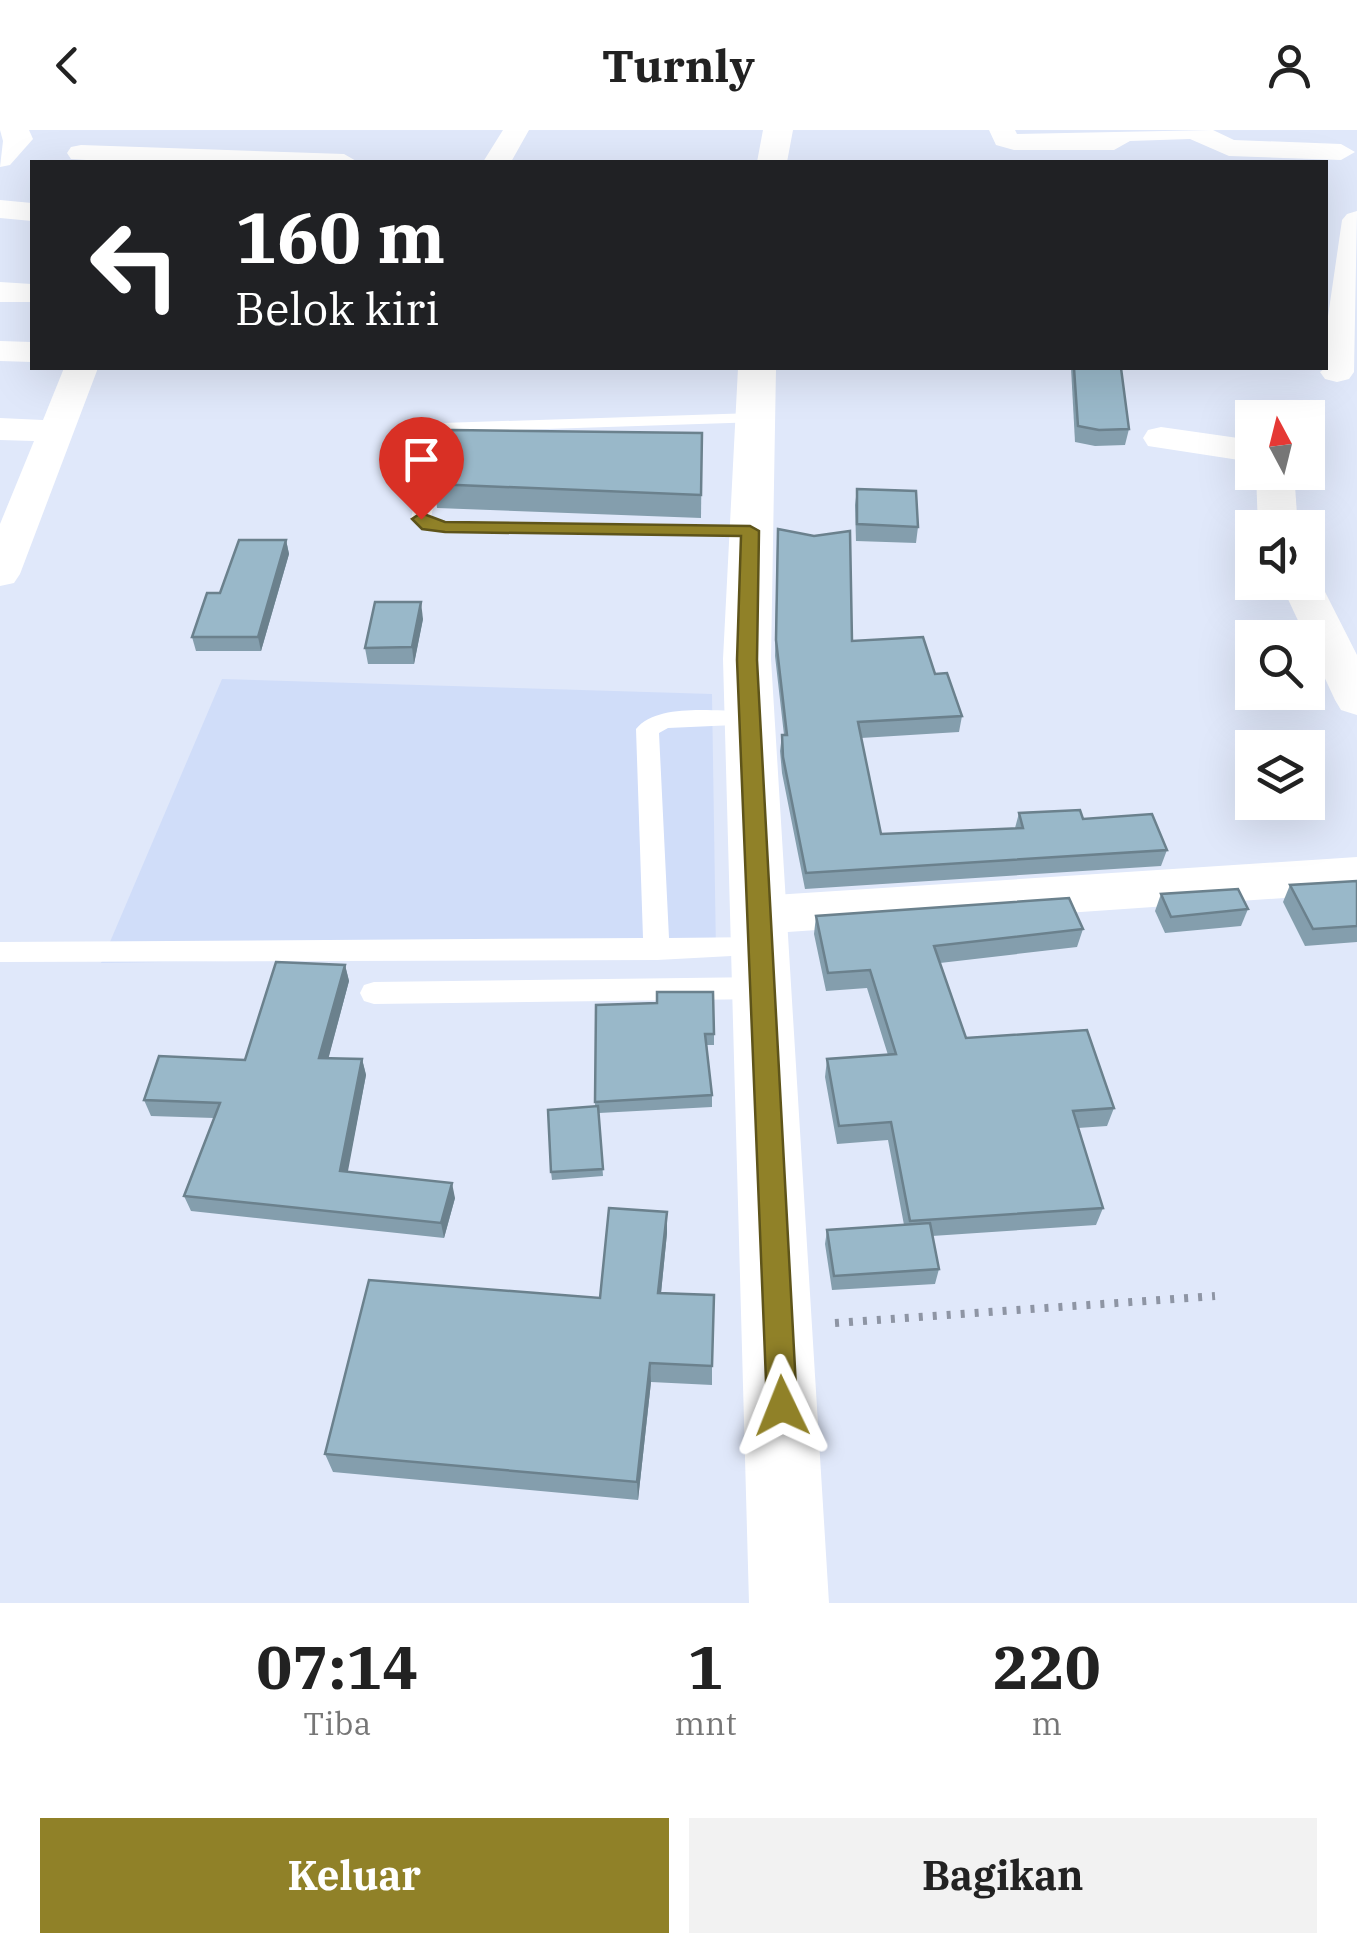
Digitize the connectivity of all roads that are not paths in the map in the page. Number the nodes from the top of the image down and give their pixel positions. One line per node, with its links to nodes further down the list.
1 (228, 130): 11 (street)
2 (516, 130): 13 (street)
3 (778, 130): 14 (main road)
4 (1002, 130): 5 (street)
5 (1121, 131): 6 (street)
6 (1192, 131): 9 (street)
7 (0, 132): 10 (street)
8 (81, 153): 11 (street)
9 (1338, 155)
10 (0, 159)
11 (202, 159): 12 (street)
12 (249, 160)
13 (498, 160)
14 (772, 160)
15 (0, 209): 16 (street)
16 (30, 212)
17 (1328, 214): 18 (street)
18 (1357, 219): 24 (street)
19 (0, 292): 20 (street)
20 (30, 294)
21 (0, 351): 22 (street)
22 (30, 352)
23 (80, 370): 27 (street)
24 (1336, 371)
25 (755, 393): 31 (main road); 31 (lane)
26 (0, 429): 27 (street)
27 (59, 431): 30 (street)
28 (1162, 438): 29 (street)
29 (1235, 449)
30 (12, 508): 32 (street)
31 (750, 531): 35 (main road)
32 (0, 574)
33 (1309, 600): 34 (street)
34 (1357, 700)
35 (750, 719): 37 (lane); 38 (main road)
36 (1357, 876): 38 (street)
37 (657, 950): 38 (lane); 39 (lane)
38 (761, 950): 40 (lane); 41 (main road)
39 (0, 952)
40 (374, 993)
41 (789, 1603)

